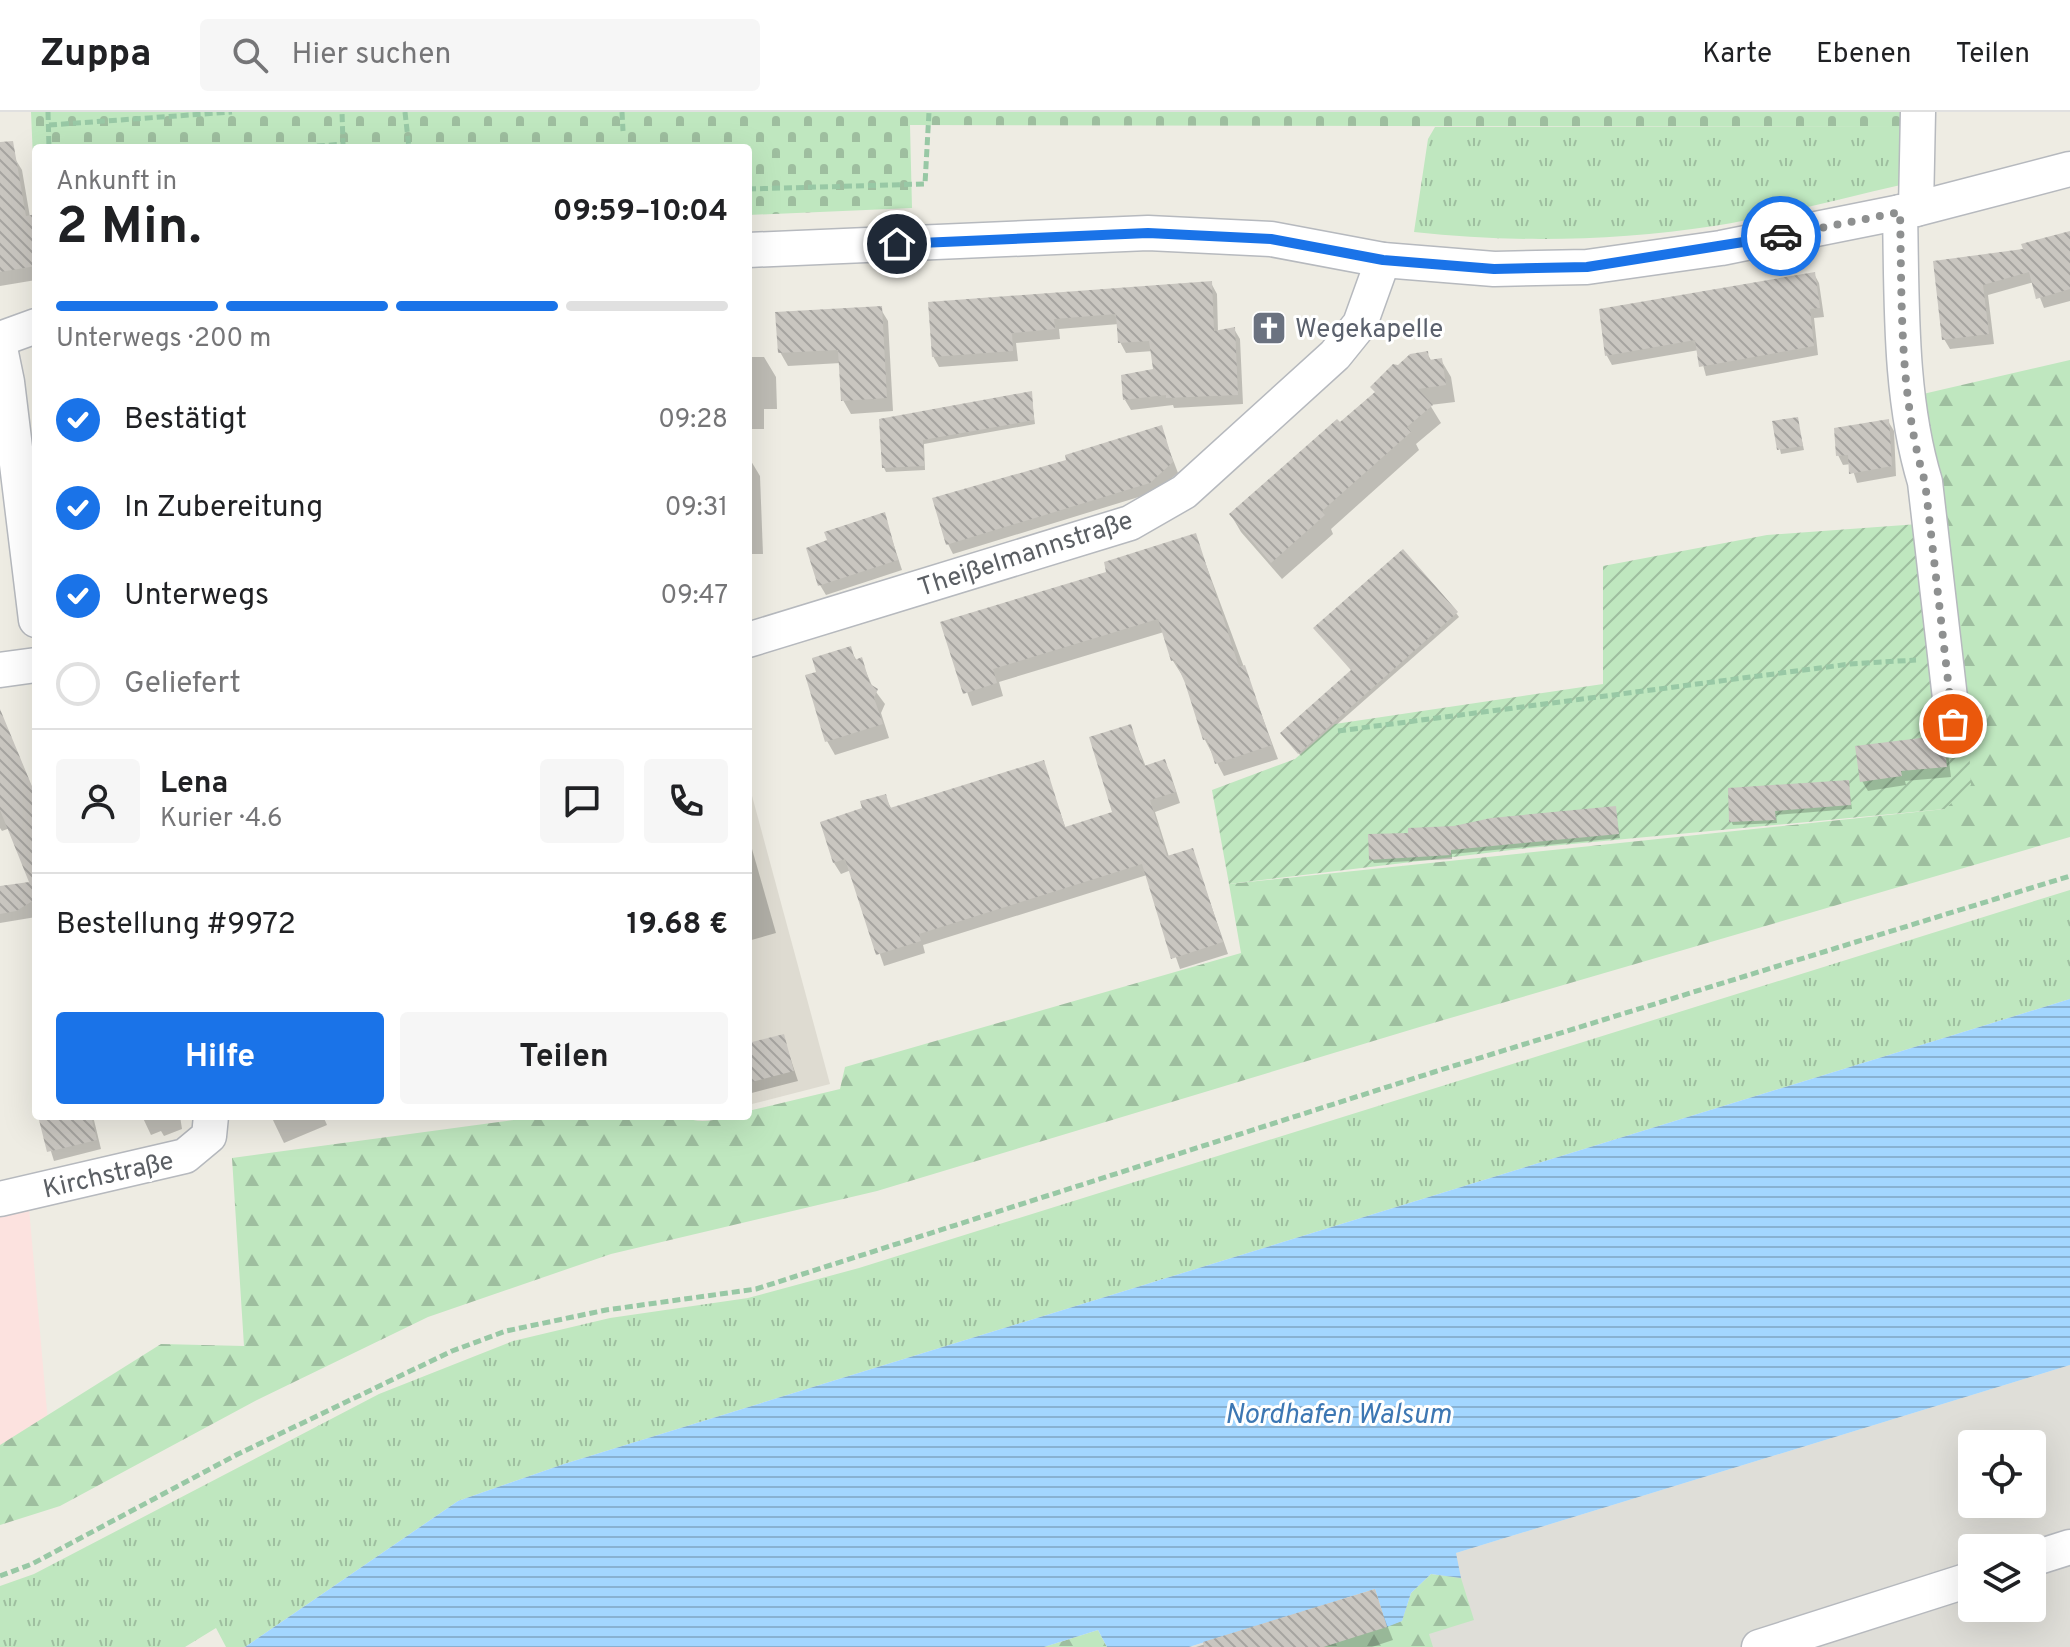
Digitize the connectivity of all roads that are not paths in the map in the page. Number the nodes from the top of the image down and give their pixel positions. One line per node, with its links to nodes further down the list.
1 (1918, 112): 3 (street)
2 (2070, 169): 3 (street)
3 (1908, 211): 5 (street); 13 (street)
4 (752, 250): 5 (street)
5 (1383, 260): 10 (street, Theißelmannstraße)
6 (32, 327): 7 (street)
7 (0, 339)
8 (0, 348): 9 (street)
9 (32, 587)
10 (752, 639)
11 (32, 666): 12 (street)
12 (0, 670)
13 (1953, 724)
14 (210, 1126): 15 (street, Kirchstraße)
15 (0, 1199)
16 (2070, 1547): 17 (street)
17 (2046, 1555)
18 (1958, 1583): 19 (street)
19 (1759, 1647)

